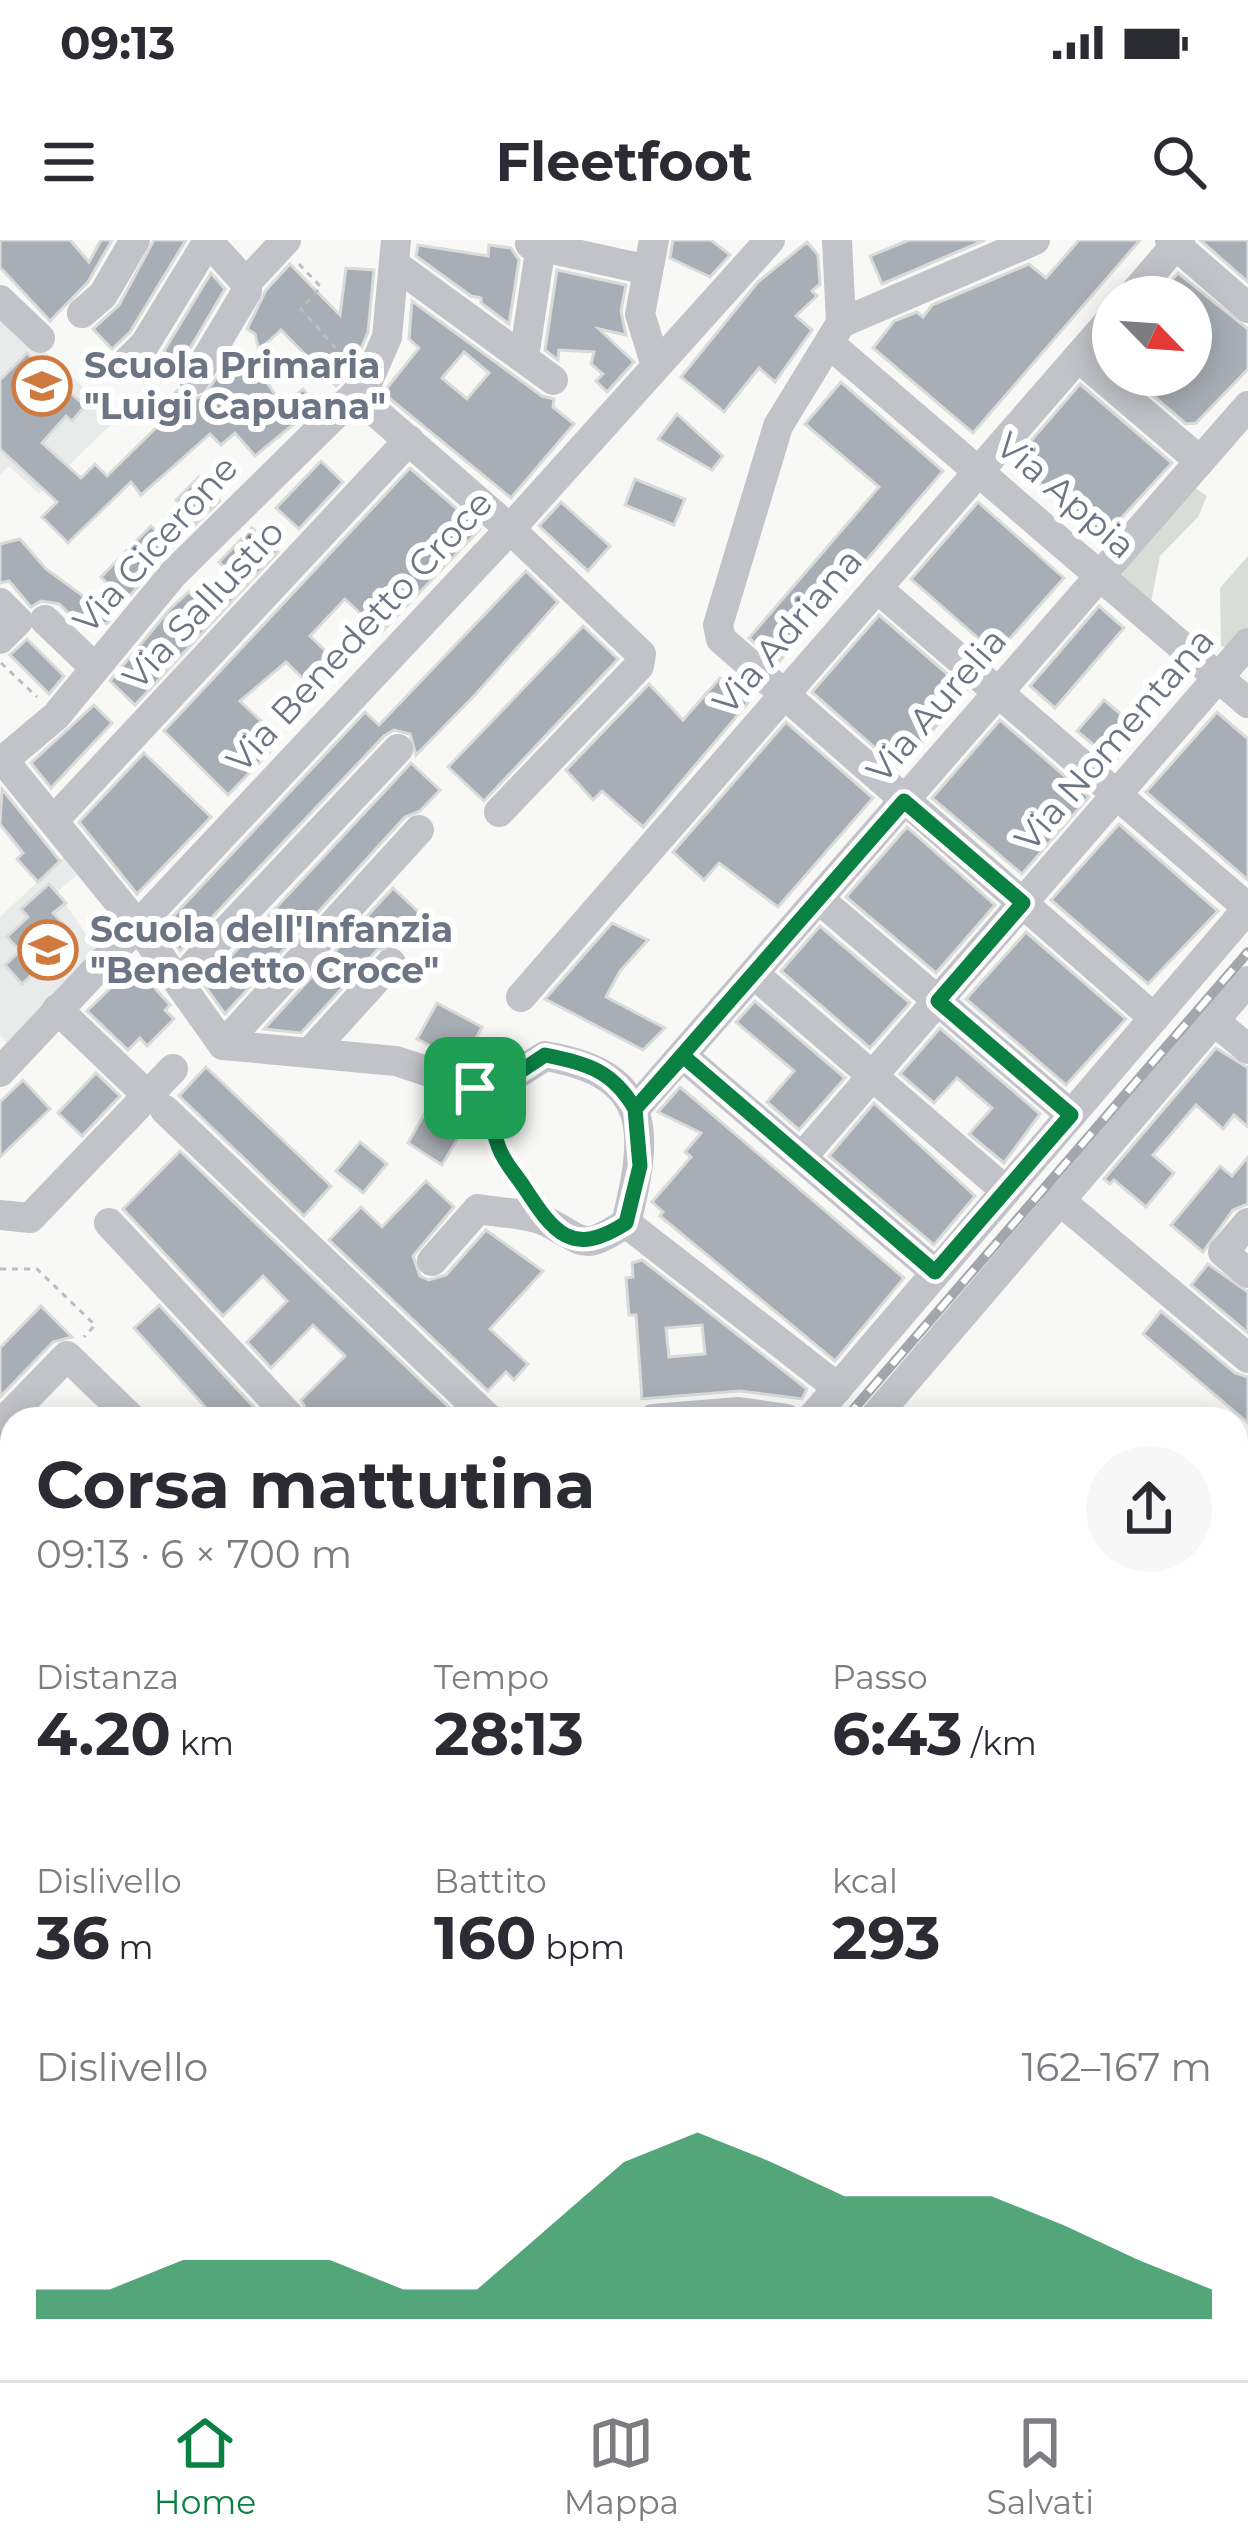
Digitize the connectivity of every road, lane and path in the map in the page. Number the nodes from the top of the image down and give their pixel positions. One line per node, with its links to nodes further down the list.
1 (135, 240): 14 (street)
2 (1035, 240): 15 (street)
3 (208, 241): 11 (street); 20 (street)
4 (765, 242): 21 (street, Via Benedetto Croce)
5 (845, 242): 15 (street)
6 (1175, 242): 10 (street); 13 (street)
7 (283, 243): 11 (street); 24 (path)
8 (395, 252): 18 (street); 24 (street, Via Cicerone)
9 (651, 255): 18 (street); 21 (street)
10 (1148, 276)
11 (246, 283): 22 (street)
12 (0, 300): 16 (street)
13 (1248, 308)
14 (82, 313)
15 (837, 335): 28 (street, Via Appia); 41 (street)
16 (40, 338)
17 (1092, 341): 19 (street, Via Adriana)
18 (524, 357): 23 (street)
19 (1078, 357): 27 (street); 28 (street, Via Adriana)
20 (123, 366)
21 (656, 366): 29 (street, Via Benedetto Croce)
22 (194, 380)
23 (553, 380)
24 (362, 389): 26 (street); 37 (street, Via Cicerone)
25 (1248, 406): 27 (street, Via Aurelia)
26 (409, 440): 29 (street); 48 (street, Via Sallustio)
27 (1200, 461): 30 (street, Via Aurelia)
28 (978, 472): 30 (street, Via Appia); 31 (street, Via Adriana)
29 (510, 529): 47 (street); 53 (street, Via Benedetto Croce)
30 (1100, 576): 38 (street, Via Appia); 40 (street, Via Aurelia)
31 (877, 588): 40 (street); 41 (street, Via Adriana)
32 (0, 603): 34 (street)
33 (45, 620): 37 (street)
34 (0, 639)
35 (1248, 643): 38 (street, Via Nomentana)
36 (0, 662): 39 (path)
37 (95, 668): 44 (street, Via Cicerone)
38 (1218, 678): 42 (street, Via Appia); 45 (street, Via Nomentana)
39 (26, 686)
40 (999, 692): 45 (street); 46 (street, Via Aurelia)
41 (784, 695): 46 (street); 58 (street, Via Adriana)
42 (1248, 704)
43 (398, 749): 56 (street)
44 (2, 762): 48 (street)
45 (1117, 794): 51 (street, Via Nomentana); 52 (street)
46 (904, 801): 50 (street, Via Aurelia); 51 (street)
47 (499, 812)
48 (54, 820): 53 (street)
49 (419, 830): 63 (street)
50 (819, 899): 55 (street, Via Aurelia); 59 (street)
51 (1023, 903): 59 (street, Via Nomentana); 61 (street)
52 (1248, 908): 61 (street)
53 (136, 923): 56 (street); 60 (street, Via Benedetto Croce)
54 (391, 963): 64 (street)
55 (754, 974): 66 (street, Via Aurelia); 69 (street)
56 (178, 981): 63 (street)
57 (1248, 981): 62 (street)
58 (521, 997)
59 (938, 1001): 69 (street, Via Nomentana); 73 (street)
60 (57, 1010): 68 (street, Via Benedetto Croce); 71 (street)
61 (1154, 1018): 73 (street)
62 (1213, 1020): 65 (street); 76 (street)
63 (223, 1045): 64 (street)
64 (313, 1049): 70 (street)
65 (1248, 1049)
66 (683, 1056): 72 (street, Via Aurelia); 74 (street)
67 (173, 1069): 71 (street)
68 (0, 1072)
69 (872, 1076): 74 (street, Via Nomentana); 75 (street)
70 (475, 1088): 72 (street); 78 (path)
71 (156, 1103): 77 (street); 92 (street)
72 (635, 1109): 80 (street)
73 (1071, 1115): 75 (street)
74 (802, 1157): 84 (street)
75 (1006, 1191): 84 (street)
76 (1058, 1199): 87 (street); 94 (street)
77 (0, 1214)
78 (546, 1221): 80 (street); 82 (street)
79 (109, 1222): 91 (street)
80 (626, 1223): 88 (street)
81 (1248, 1223): 85 (street)
82 (432, 1262)
83 (0, 1268): 86 (path)
84 (935, 1272): 88 (street)
85 (1248, 1273)
86 (67, 1356): 89 (street); 90 (street)
87 (1248, 1358)
88 (838, 1388): 93 (street)
89 (17, 1407)
90 (120, 1407)
91 (281, 1407)
92 (469, 1407)
93 (821, 1407)
94 (883, 1407)

